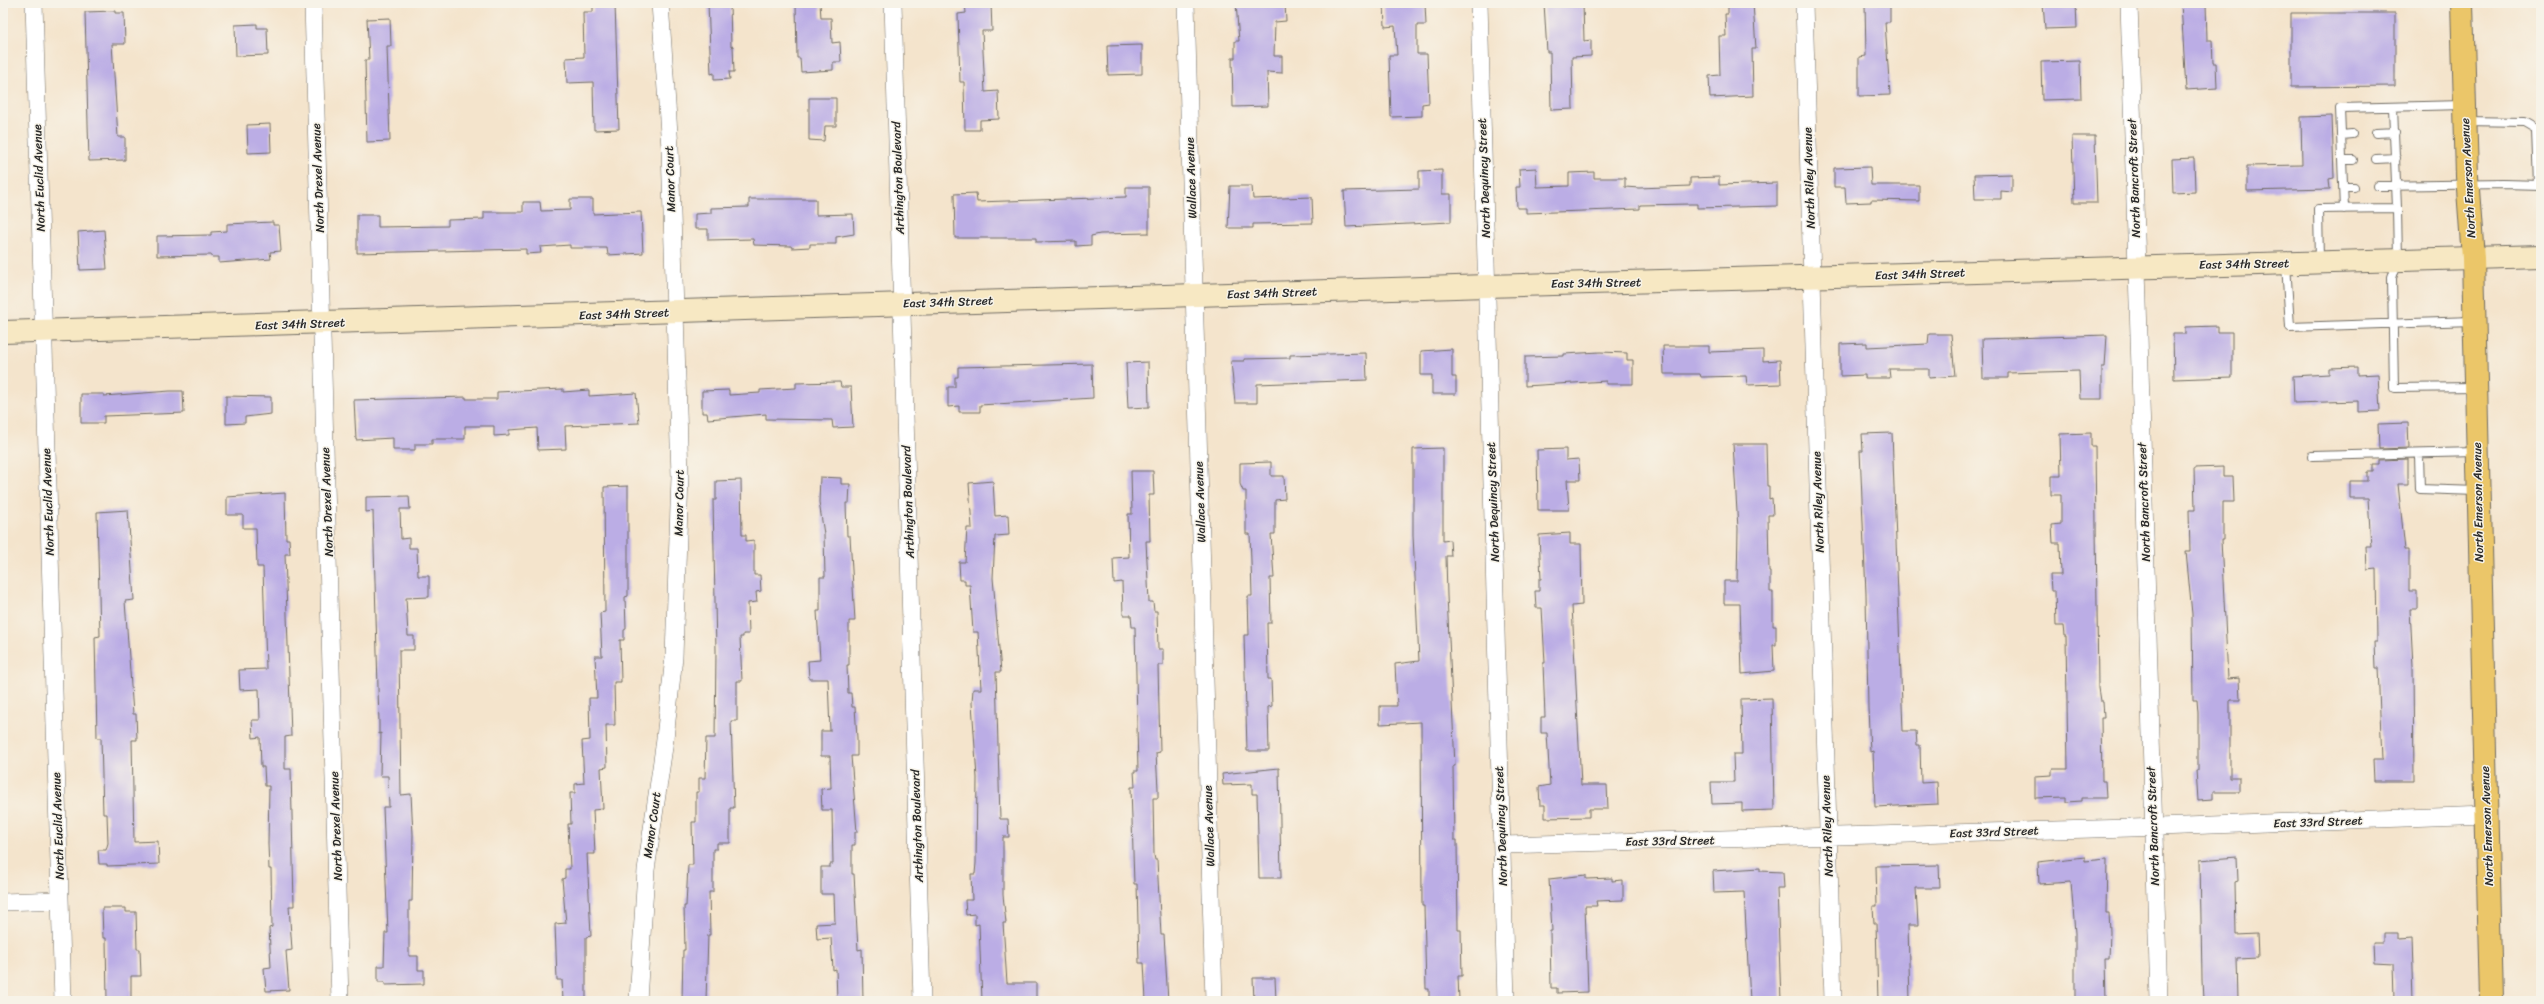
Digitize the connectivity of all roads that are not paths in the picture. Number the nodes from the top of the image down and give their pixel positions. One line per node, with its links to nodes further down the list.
1 (34, 3): 42 (street, North Euclid Avenue)
2 (312, 3): 40 (street, North Drexel Avenue)
3 (660, 3): 38 (street, Manor Court)
4 (893, 3): 37 (street, Arthington Boulevard)
5 (1186, 3): 36 (street, Wallace Avenue)
6 (1479, 3): 35 (street, North Dequincy Street)
7 (1804, 3): 34 (street, North Riley Avenue)
8 (2130, 3): 33 (street, North Bancroft Street)
9 (2462, 3): 11 (main road, North Emerson Avenue)
10 (2393, 107): 11 (lane); 12 (lane); 15 (lane)
11 (2465, 113): 20 (main road, North Emerson Avenue); 22 (lane)
12 (2394, 132): 13 (lane); 16 (lane)
13 (2376, 133)
14 (2352, 134): 15 (lane)
15 (2341, 135): 18 (lane)
16 (2396, 158): 17 (lane); 21 (lane)
17 (2376, 159)
18 (2342, 160): 19 (lane); 24 (lane)
19 (2353, 160)
20 (2468, 184): 21 (lane); 22 (lane); 29 (main road, North Emerson Avenue)
21 (2397, 185): 23 (lane); 26 (lane)
22 (2539, 185)
23 (2378, 186)
24 (2343, 187): 25 (lane); 27 (lane)
25 (2354, 187)
26 (2397, 208): 27 (lane); 30 (lane)
27 (2344, 209): 31 (lane)
28 (2541, 256): 29 (main road, East 34th Street)
29 (2472, 258): 30 (main road, East 34th Street); 39 (main road, North Emerson Avenue)
30 (2398, 260): 31 (main road, East 34th Street); 41 (lane)
31 (2319, 262): 32 (main road, East 34th Street)
32 (2286, 263): 33 (main road, East 34th Street); 41 (lane)
33 (2137, 267): 34 (main road, East 34th Street); 50 (street, North Bancroft Street)
34 (1812, 278): 35 (main road, East 34th Street); 51 (street, North Riley Avenue)
35 (1487, 286): 36 (main road, East 34th Street); 52 (street, North Dequincy Street)
36 (1194, 296): 37 (main road, East 34th Street); 59 (street, Wallace Avenue)
37 (902, 304): 38 (main road, East 34th Street); 58 (street, Arthington Boulevard)
38 (674, 312): 40 (main road, East 34th Street); 57 (street, Manor Court)
39 (2474, 321): 41 (lane); 44 (main road, North Emerson Avenue)
40 (322, 323): 42 (main road, East 34th Street); 56 (street, North Drexel Avenue)
41 (2393, 325): 44 (lane)
42 (43, 331): 43 (main road, East 34th Street); 53 (street, North Euclid Avenue)
43 (3, 332)
44 (2476, 387): 45 (main road, North Emerson Avenue)
45 (2477, 452): 46 (lane); 48 (main road, North Emerson Avenue)
46 (2419, 455): 47 (lane); 48 (lane)
47 (2312, 456)
48 (2477, 490): 49 (main road, North Emerson Avenue)
49 (2486, 815): 50 (street, East 33rd Street); 63 (main road, North Emerson Avenue)
50 (2154, 828): 51 (street, East 33rd Street); 62 (street, North Bancroft Street)
51 (1828, 837): 52 (street, East 33rd Street); 61 (street, North Riley Avenue)
52 (1502, 845): 60 (street, North Dequincy Street)
53 (60, 900): 54 (street); 55 (street, North Euclid Avenue)
54 (3, 902)
55 (63, 1001)
56 (340, 1001)
57 (638, 1001)
58 (922, 1001)
59 (1214, 1001)
60 (1506, 1001)
61 (1833, 1001)
62 (2158, 1001)
63 (2491, 1001)

